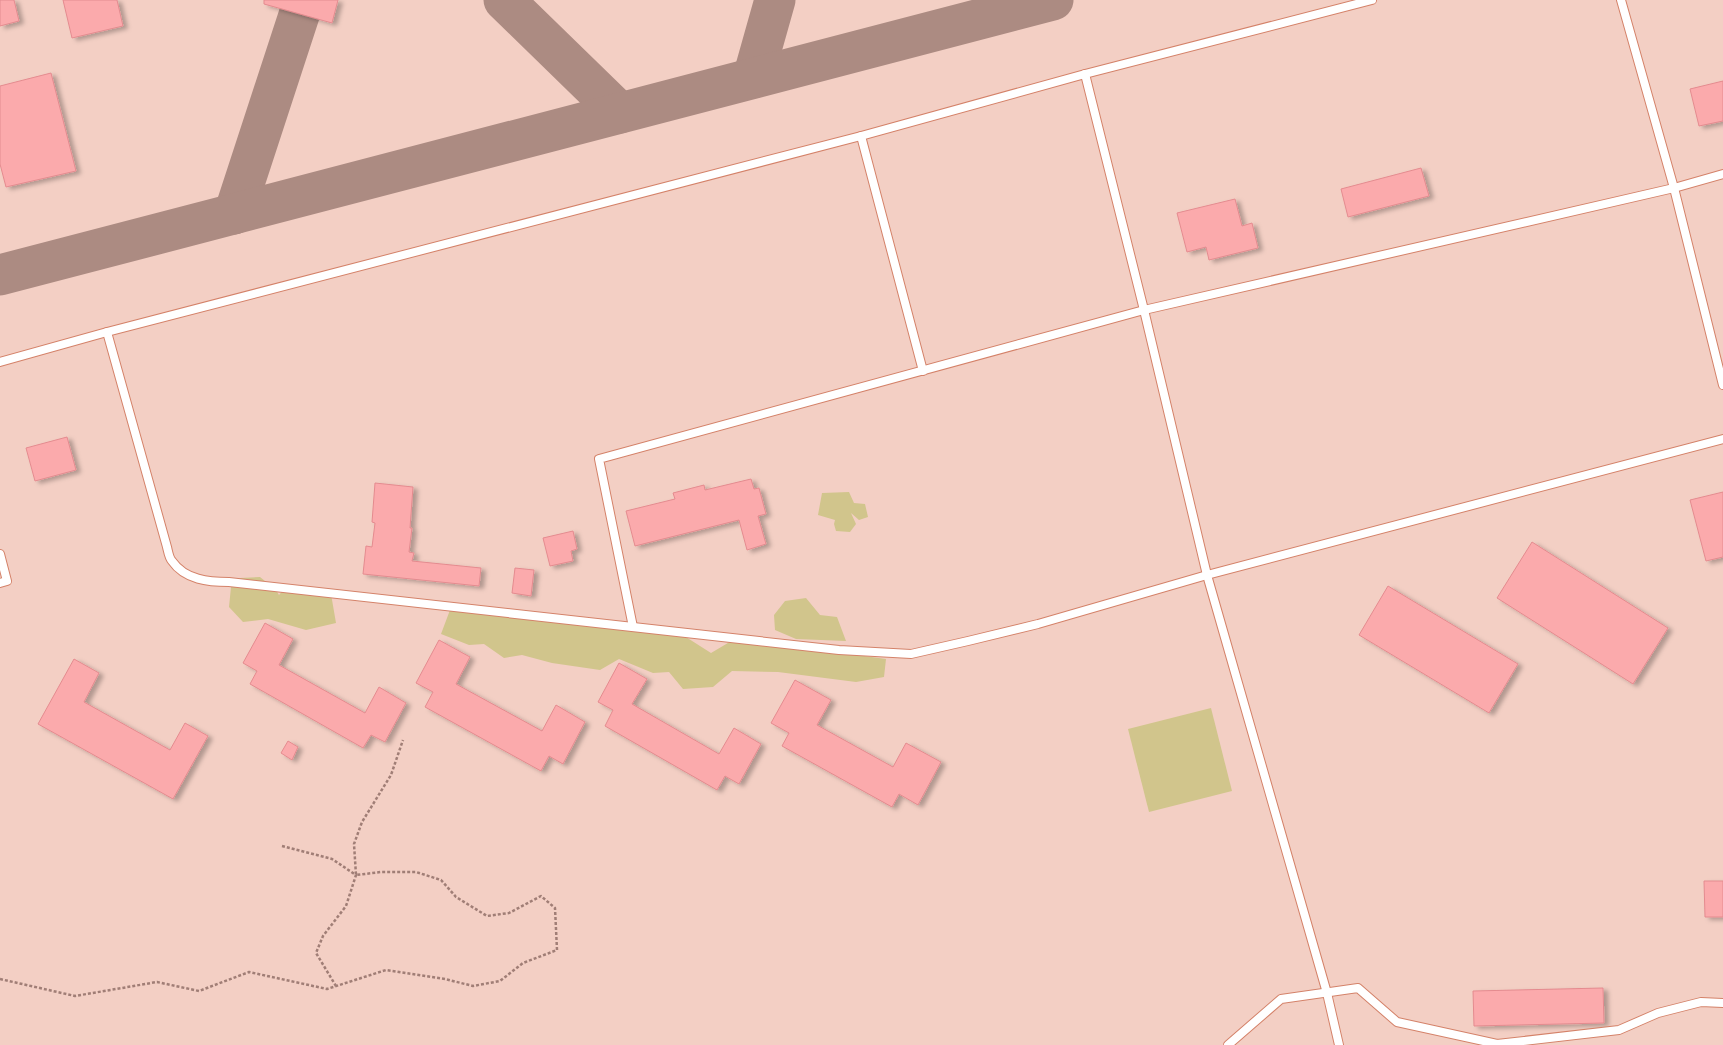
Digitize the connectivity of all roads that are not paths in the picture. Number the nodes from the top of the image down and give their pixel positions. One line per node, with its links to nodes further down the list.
1 (1372, 0): 3 (lane)
2 (1621, 0): 6 (lane)
3 (1085, 74): 4 (lane); 7 (lane)
4 (861, 136): 8 (lane); 10 (lane)
5 (1723, 174): 6 (lane)
6 (1674, 188): 7 (lane); 11 (lane)
7 (1144, 310): 10 (lane); 14 (lane)
8 (107, 332): 9 (lane); 16 (lane)
9 (0, 362)
10 (923, 371): 16 (lane)
11 (1723, 384)
12 (1723, 439): 14 (lane)
13 (0, 554): 15 (lane)
14 (1207, 575): 16 (lane); 17 (lane)
15 (0, 583)
16 (633, 627)
17 (1327, 993): 18 (lane); 19 (lane); 20 (lane)
18 (1723, 1003)
19 (1228, 1045)
20 (1339, 1045)

